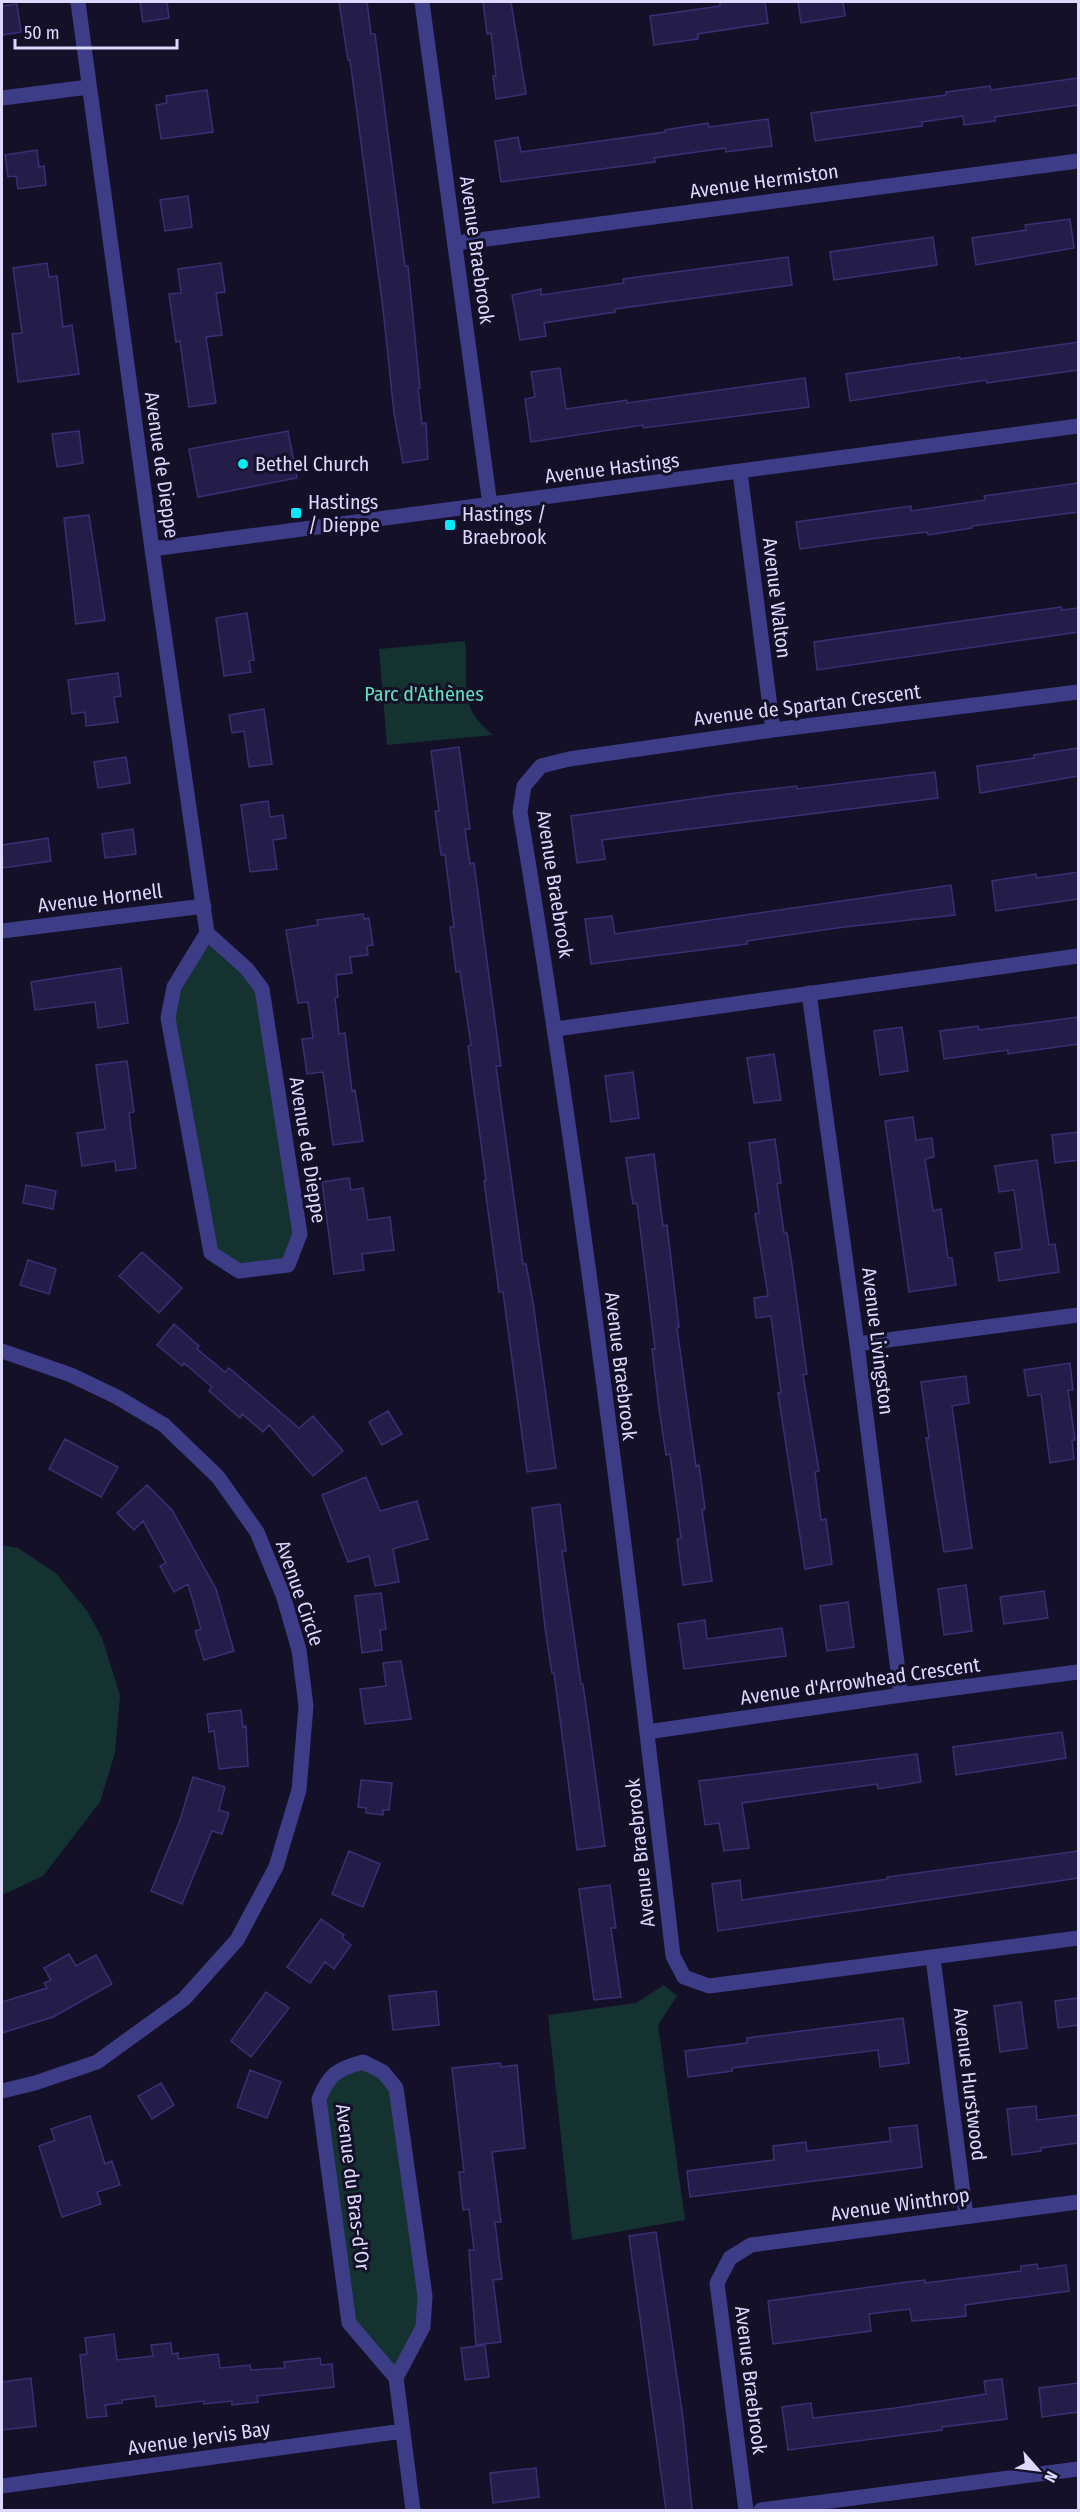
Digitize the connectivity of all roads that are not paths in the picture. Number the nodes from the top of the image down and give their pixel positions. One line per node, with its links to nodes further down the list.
1 (78, 2): 3 (street, Avenue de Dieppe)
2 (422, 2): 6 (street, Avenue Braebrook)
3 (89, 87): 4 (street); 10 (street, Avenue de Dieppe)
4 (2, 98)
5 (1078, 160): 6 (street, Avenue Hermiston)
6 (456, 243): 9 (street, Avenue Braebrook)
7 (1078, 426): 8 (street, Avenue Hastings)
8 (740, 472): 9 (street, Avenue Hastings); 12 (street, Avenue Walton)
9 (490, 505): 10 (street, Avenue Hastings)
10 (152, 549): 14 (street, Avenue de Dieppe)
11 (1078, 692): 12 (street, Avenue de Spartan Crescent)
12 (773, 730): 13 (street, Avenue de Spartan Crescent)
13 (541, 766): 19 (street, Avenue Braebrook)
14 (204, 906): 15 (street, Avenue Hornell); 16 (street, Avenue de Dieppe)
15 (2, 931)
16 (207, 933): 16 (street, Avenue de Dieppe)
17 (1078, 956): 18 (street)
18 (809, 993): 19 (street); 21 (street, Avenue Livingston)
19 (556, 1029): 25 (street, Avenue Braebrook)
20 (1078, 1315): 21 (street)
21 (857, 1344): 24 (street, Avenue Livingston)
22 (2, 1351): 28 (street, Avenue Circle)
23 (1078, 1672): 24 (street, Avenue d'Arrowhead Crescent)
24 (901, 1695): 25 (street, Avenue d'Arrowhead Crescent)
25 (647, 1732): 27 (street, Avenue Braebrook)
26 (1078, 1938): 27 (street)
27 (933, 1958): 30 (street, Avenue Hurstwood)
28 (2, 2091)
29 (1078, 2202): 30 (street, Avenue Winthrop)
30 (966, 2216): 31 (street, Avenue Winthrop)
31 (730, 2258): 37 (street, Avenue Braebrook)
32 (396, 2378): 32 (street, Avenue du Bras-d'Or); 33 (street)
33 (403, 2432): 35 (street, Avenue Jervis Bay); 36 (street)
34 (1078, 2469): 38 (street)
35 (2, 2487)
36 (414, 2511)
37 (746, 2511)
38 (761, 2511)

